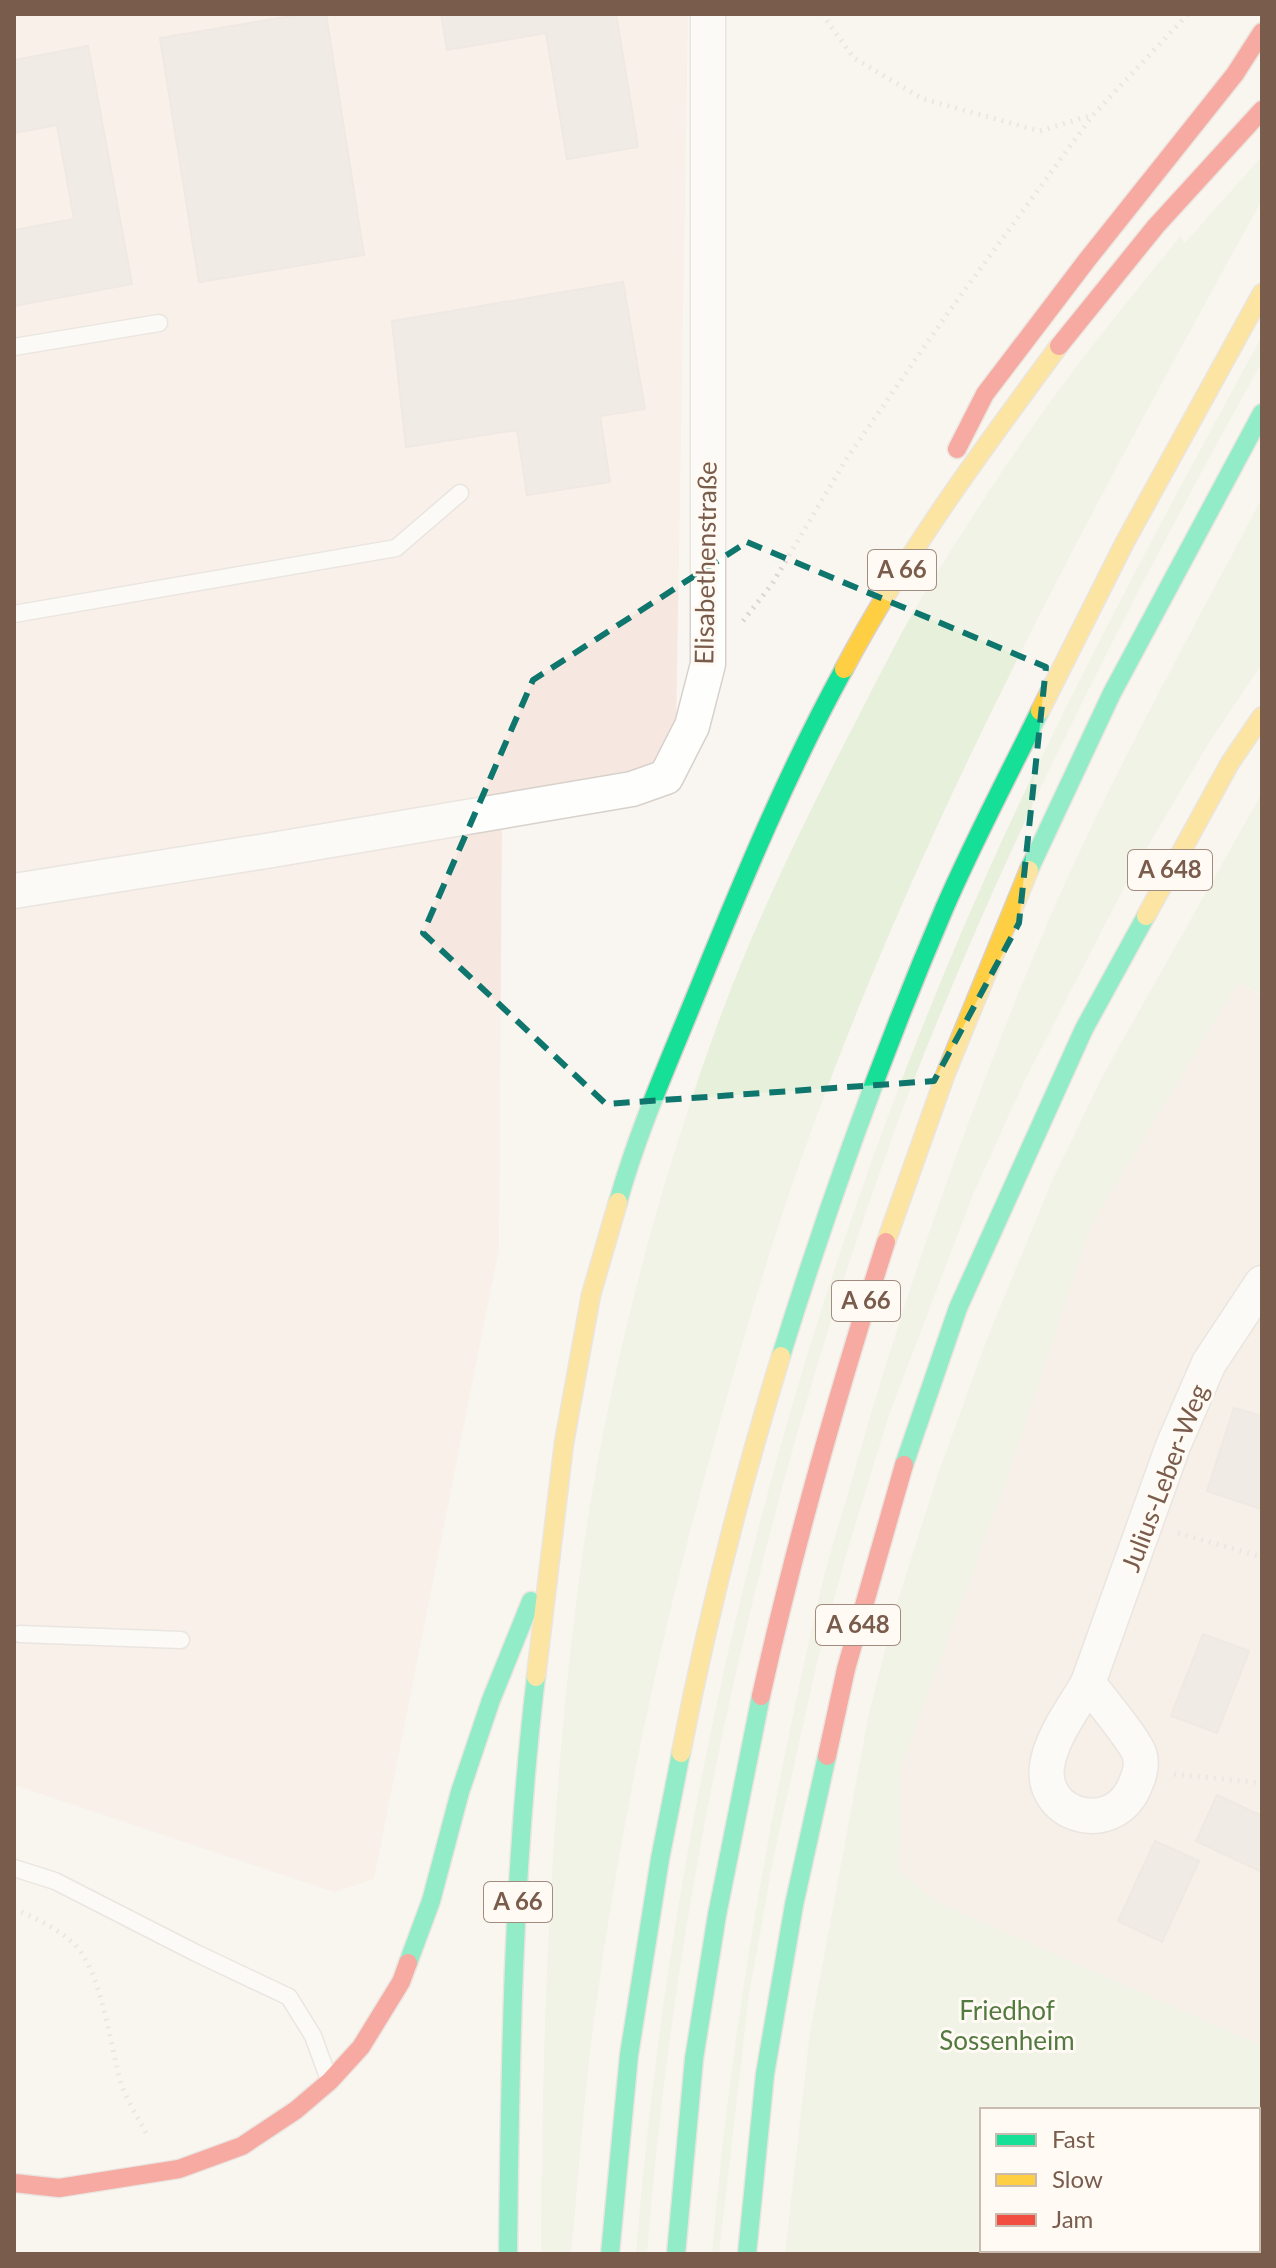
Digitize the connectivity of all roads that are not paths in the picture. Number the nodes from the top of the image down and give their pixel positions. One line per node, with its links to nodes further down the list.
1 (708, 14): 12 (street, Elisabethenstraße)
2 (1262, 32): 9 (highway)
3 (1262, 110): 9 (highway, A 66)
4 (1262, 293): 22 (highway, A 66)
5 (159, 323): 6 (lane)
6 (14, 347)
7 (1262, 413): 23 (highway, A 66)
8 (460, 493): 10 (lane)
9 (876, 609): 14 (highway, A 66)
10 (14, 614)
11 (1262, 716): 24 (highway, A 648)
12 (14, 891)
13 (1262, 1283): 17 (street, Julius-Leber-Weg)
14 (552, 1551): 19 (highway); 21 (highway, A 66)
15 (20, 1634): 16 (lane)
16 (181, 1640)
17 (1088, 1683): 17 (street, Julius-Leber-Weg)
18 (14, 1868): 19 (lane)
19 (330, 2081): 20 (highway)
20 (14, 2180)
21 (508, 2254)
22 (610, 2254)
23 (676, 2254)
24 (747, 2254)

